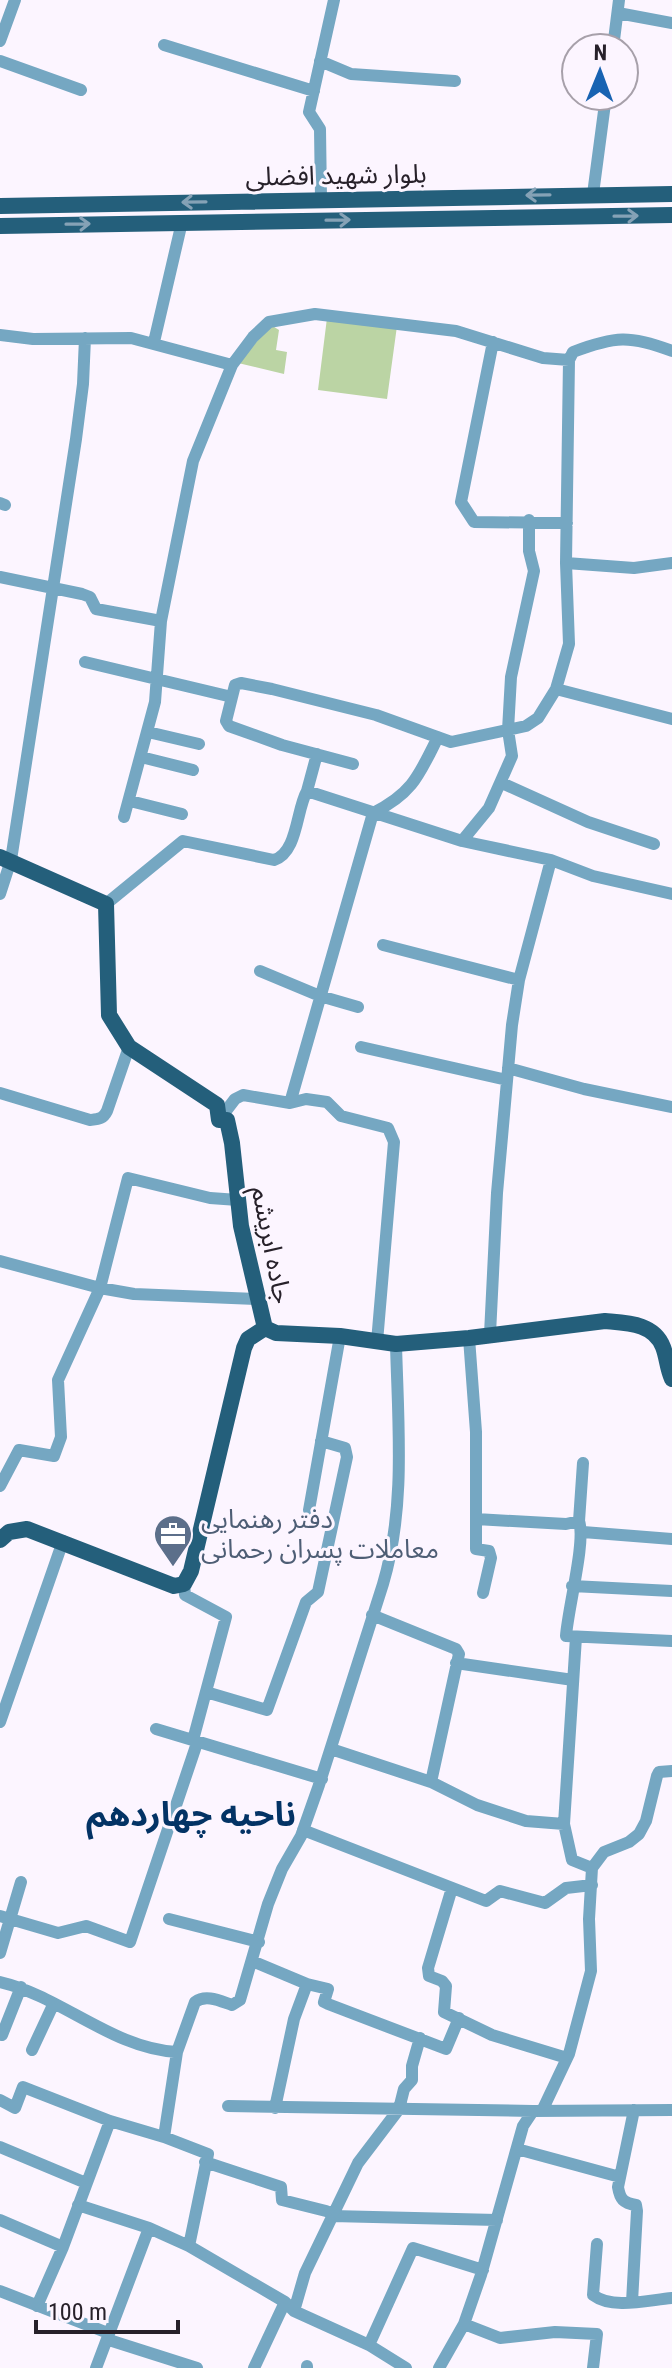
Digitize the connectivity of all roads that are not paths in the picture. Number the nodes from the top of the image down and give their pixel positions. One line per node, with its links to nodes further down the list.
1 (15, 0): 6 (street)
2 (334, 0): 9 (street)
3 (618, 7): 4 (street); 5 (street)
4 (672, 23)
5 (615, 32)
6 (1, 33)
7 (164, 45): 12 (street)
8 (0, 61): 11 (street)
9 (320, 61): 10 (street); 12 (street)
10 (455, 81)
11 (81, 90)
12 (314, 91): 16 (street)
13 (604, 112): 14 (street)
14 (593, 194): 15 (main road, بلوار شهید افضلی); 16 (main road, بلوار شهید افضلی, one-way to 16)
15 (672, 194)
16 (321, 199): 17 (main road, بلوار شهید افضلی)
17 (247, 201): 18 (main road, بلوار شهید افضلی, one-way to 18); 20 (main road)
18 (0, 206)
19 (672, 215): 20 (main road, بلوار شهید افضلی, one-way to 19)
20 (247, 221): 21 (main road, بلوار شهید افضلی)
21 (182, 222): 22 (main road, بلوار شهید افضلی, one-way to 21); 25 (street)
22 (0, 226)
23 (0, 335): 24 (street)
24 (85, 338): 25 (street); 35 (street)
25 (154, 342): 29 (street)
26 (493, 342): 28 (street); 29 (street); 30 (street)
27 (672, 351): 28 (street)
28 (569, 360): 31 (street)
29 (232, 365): 36 (street)
30 (529, 520): 31 (street); 42 (street)
31 (567, 523): 32 (street)
32 (566, 563): 33 (street); 39 (street)
33 (672, 563)
34 (0, 577): 35 (street)
35 (53, 589): 36 (street); 58 (street)
36 (161, 621): 38 (street)
37 (85, 662): 38 (street)
38 (157, 677): 40 (street); 43 (street)
39 (556, 689): 41 (street); 42 (street)
40 (232, 697): 44 (street); 46 (street)
41 (672, 719)
42 (508, 730): 44 (street); 50 (street)
43 (148, 732): 45 (street); 47 (street)
44 (438, 737): 53 (street)
45 (199, 744)
46 (317, 754): 48 (street); 51 (street)
47 (141, 757): 49 (street); 52 (street)
48 (353, 764)
49 (193, 770)
50 (502, 783): 56 (street); 57 (street)
51 (307, 791): 53 (street); 62 (street)
52 (130, 801): 54 (street); 55 (street)
53 (373, 813): 56 (street); 66 (street)
54 (182, 814)
55 (124, 817)
56 (462, 841): 59 (street)
57 (654, 844)
58 (5, 859): 60 (street); 62 (main road)
59 (551, 860): 61 (street); 65 (street)
60 (0, 894)
61 (672, 894)
62 (106, 904): 68 (main road, جاده ابریشم)
63 (383, 945): 65 (street)
64 (260, 971): 66 (street)
65 (519, 980): 70 (street)
66 (320, 996): 67 (street); 72 (street)
67 (358, 1007)
68 (129, 1047): 71 (street); 74 (main road, جاده ابریشم)
69 (361, 1047): 70 (street)
70 (507, 1074): 73 (street); 80 (street)
71 (0, 1093)
72 (290, 1103): 74 (street); 83 (street)
73 (672, 1107)
74 (219, 1120): 75 (main road, جاده ابریشم)
75 (238, 1200): 77 (street); 78 (main road, جاده ابریشم)
76 (0, 1261): 77 (street)
77 (100, 1288): 78 (street); 88 (street)
78 (256, 1299): 79 (main road, جاده ابریشم)
79 (265, 1328): 81 (main road, جاده ابریشم); 95 (main road)
80 (490, 1334): 82 (main road, جاده ابریشم); 85 (main road, جاده ابریشم)
81 (340, 1336): 83 (main road, جاده ابریشم); 86 (street)
82 (469, 1338): 84 (main road, جاده ابریشم); 90 (street)
83 (377, 1342): 84 (main road, جاده ابریشم)
84 (396, 1344): 99 (street)
85 (672, 1379)
86 (321, 1441): 89 (street); 104 (street)
87 (583, 1463): 91 (street)
88 (0, 1486)
89 (309, 1510)
90 (476, 1519): 91 (street); 98 (street)
91 (581, 1526): 92 (street); 96 (street)
92 (672, 1539)
93 (0, 1540): 94 (main road)
94 (63, 1541): 95 (main road); 105 (street)
95 (184, 1584): 104 (street)
96 (572, 1586): 97 (street); 100 (street)
97 (672, 1591)
98 (483, 1593)
99 (372, 1615): 102 (street); 108 (street)
100 (576, 1637): 101 (street); 103 (street)
101 (672, 1641)
102 (456, 1663): 103 (street); 111 (street)
103 (573, 1680): 112 (street)
104 (206, 1692): 107 (street)
105 (0, 1722)
106 (156, 1729): 107 (street)
107 (195, 1742): 110 (street); 118 (street)
108 (331, 1749): 110 (street); 111 (street)
109 (672, 1771): 114 (street)
110 (322, 1779): 113 (street)
111 (431, 1782): 112 (street)
112 (564, 1824): 114 (street)
113 (303, 1830): 117 (street); 120 (street)
114 (592, 1868): 116 (street)
115 (21, 1882): 118 (street)
116 (592, 1885): 117 (street); 132 (street)
117 (452, 1888): 127 (street)
118 (6, 1917): 121 (street)
119 (169, 1919): 120 (street)
120 (259, 1942): 122 (street)
121 (0, 1953)
122 (252, 1961): 124 (street); 131 (street)
123 (0, 1982): 125 (street)
124 (307, 1984): 129 (street); 135 (street)
125 (21, 1987): 126 (street); 128 (street)
126 (53, 2005): 130 (street); 131 (street)
127 (459, 2018): 129 (street); 132 (street)
128 (2, 2035)
129 (420, 2038): 136 (street)
130 (32, 2050)
131 (177, 2052): 141 (street)
132 (567, 2058): 139 (street)
133 (0, 2100): 140 (street)
134 (228, 2106): 135 (street)
135 (275, 2108): 136 (street)
136 (399, 2109): 139 (street); 148 (street)
137 (634, 2110): 138 (street); 139 (street); 145 (street)
138 (672, 2110)
139 (538, 2111): 143 (street)
140 (110, 2121): 141 (street); 146 (street)
141 (164, 2137): 144 (street)
142 (0, 2147): 146 (street)
143 (517, 2149): 145 (street); 150 (street)
144 (205, 2162): 148 (street); 153 (street)
145 (620, 2177): 158 (street)
146 (86, 2183): 147 (street)
147 (78, 2205): 151 (street); 154 (street)
148 (332, 2216): 150 (street); 160 (street)
149 (0, 2220): 154 (street)
150 (497, 2220): 155 (street)
151 (149, 2228): 153 (street); 162 (street)
152 (597, 2244): 158 (street)
153 (189, 2246): 160 (street)
154 (63, 2247): 159 (street)
155 (483, 2270): 161 (street); 163 (street)
156 (0, 2291): 159 (street)
157 (672, 2298): 158 (street)
158 (632, 2302)
159 (37, 2306): 162 (street)
160 (290, 2306): 163 (street); 166 (street)
161 (464, 2324): 168 (street); 169 (street)
162 (108, 2337): 164 (street); 165 (street)
163 (369, 2345): 167 (street)
164 (96, 2368)
165 (197, 2368)
166 (254, 2368)
167 (406, 2368)
168 (439, 2368)
169 (593, 2368)

